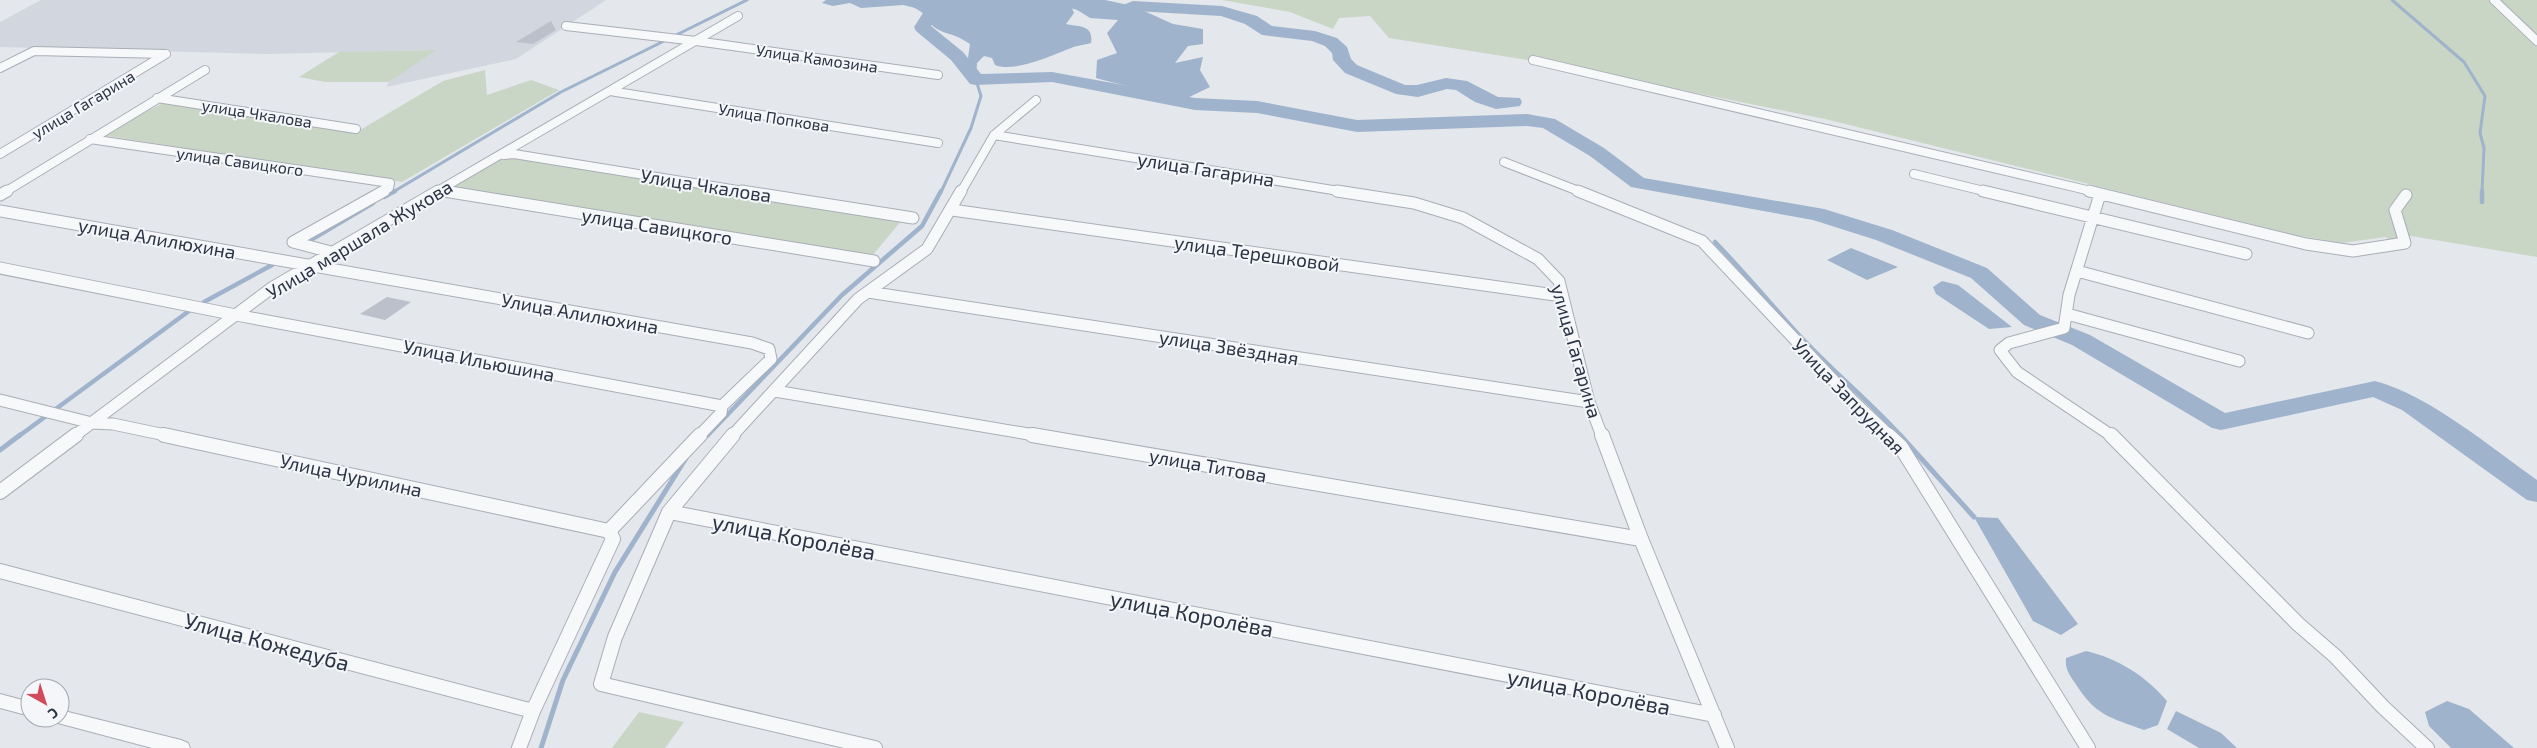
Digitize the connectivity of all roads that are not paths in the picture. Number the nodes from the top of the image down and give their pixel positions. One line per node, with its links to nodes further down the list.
1 (2494, 0): 5 (street)
2 (738, 16): 4 (street, Улица маршала Жукова)
3 (566, 26): 4 (street, Улица Камозина)
4 (696, 41): 9 (street, Улица Камозина); 10 (street, Улица маршала Жукова)
5 (2537, 41)
6 (1533, 60): 22 (street)
7 (0, 68): 17 (street, улица Гагарина)
8 (205, 70): 11 (street)
9 (938, 75)
10 (610, 91): 16 (street, Улица Попкова); 18 (street, Улица маршала Жукова)
11 (157, 98): 13 (street, улица Чкалова); 15 (street)
12 (1036, 100): 14 (street)
13 (356, 129)
14 (994, 135): 25 (street); 36 (street, улица Гагарина)
15 (90, 139): 23 (street); 29 (street, улица Савицкого)
16 (938, 143)
17 (0, 154)
18 (500, 156): 21 (street, Улица маршала Жукова); 28 (street, Улица Чкалова)
19 (1504, 162): 60 (street, Улица Запрудная)
20 (1914, 174): 27 (street)
21 (440, 190): 29 (street, Улица маршала Жукова); 31 (street, улица Савицкого)
22 (2100, 194): 24 (street); 27 (street)
23 (0, 195)
24 (2406, 195)
25 (952, 210): 35 (street); 36 (street, улица Терешковой)
26 (0, 211): 32 (street, улица Алилюхина)
27 (2094, 217): 30 (street); 34 (street)
28 (913, 218)
29 (331, 252): 32 (street, Улица маршала Жукова)
30 (2246, 254)
31 (874, 261)
32 (309, 265): 38 (street, Улица маршала Жукова); 44 (street, Улица Алилюхина)
33 (0, 268): 38 (street, Улица Ильюшина)
34 (2077, 271): 37 (street); 39 (street)
35 (868, 292): 41 (street); 43 (street, улица Звёздная)
36 (1562, 296): 43 (street, улица Гагарина)
37 (2067, 314): 40 (street); 61 (street)
38 (236, 315): 44 (street, Улица Ильюшина); 45 (street, Улица маршала Жукова)
39 (2308, 333)
40 (2239, 361)
41 (775, 391): 47 (street); 49 (street, улица Титова)
42 (0, 400): 45 (street, Улица Чурилина)
43 (1589, 402): 49 (street, улица Гагарина)
44 (722, 406): 48 (street)
45 (92, 423): 46 (street, Улица маршала Жукова); 48 (street, Улица Чурилина)
46 (0, 492)
47 (669, 512): 54 (street, улица Королёва); 58 (street)
48 (609, 531): 53 (street)
49 (1641, 539): 54 (street, улица Гагарина)
50 (0, 571): 53 (street, Улица Кожедуба)
51 (0, 701): 52 (street)
52 (20, 706)
53 (533, 711): 57 (street)
54 (1714, 715): 59 (street, улица Гагарина)
55 (70, 720): 56 (street)
56 (181, 748)
57 (518, 748)
58 (875, 748)
59 (1727, 748)
60 (2088, 748)
61 (2427, 748)

